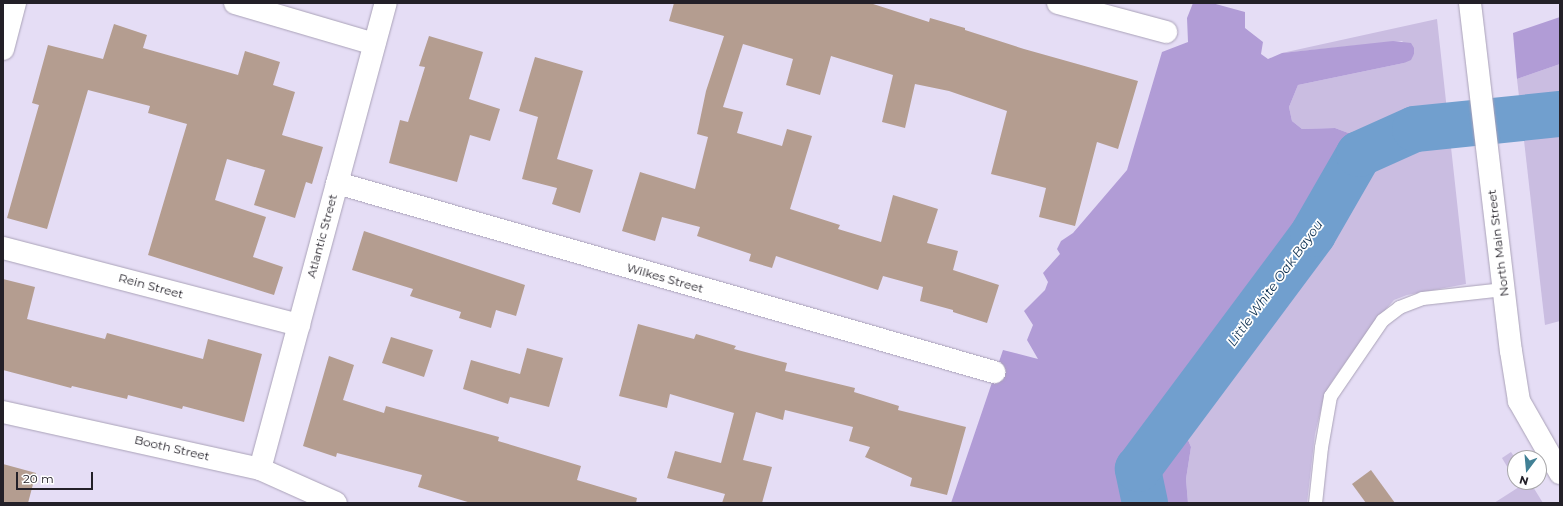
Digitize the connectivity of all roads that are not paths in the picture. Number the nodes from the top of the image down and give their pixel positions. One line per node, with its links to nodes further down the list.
1 (15, 3): 8 (street)
2 (235, 3): 7 (street)
3 (386, 3): 7 (street, Atlantic Street)
4 (1058, 3): 6 (street)
5 (1470, 3): 11 (street, North Main Street)
6 (1166, 32)
7 (374, 44): 9 (street, Atlantic Street)
8 (3, 49)
9 (337, 183): 12 (street, Atlantic Street); 13 (street, Wilkes Street)
10 (3, 248): 12 (street, Rein Street)
11 (1504, 290): 16 (street, North Main Street); 18 (lane)
12 (298, 325): 15 (street, Atlantic Street)
13 (994, 372)
14 (3, 412): 15 (street, Booth Street)
15 (260, 469): 17 (street, Booth Street)
16 (1560, 473)
17 (336, 503)
18 (1315, 503)

